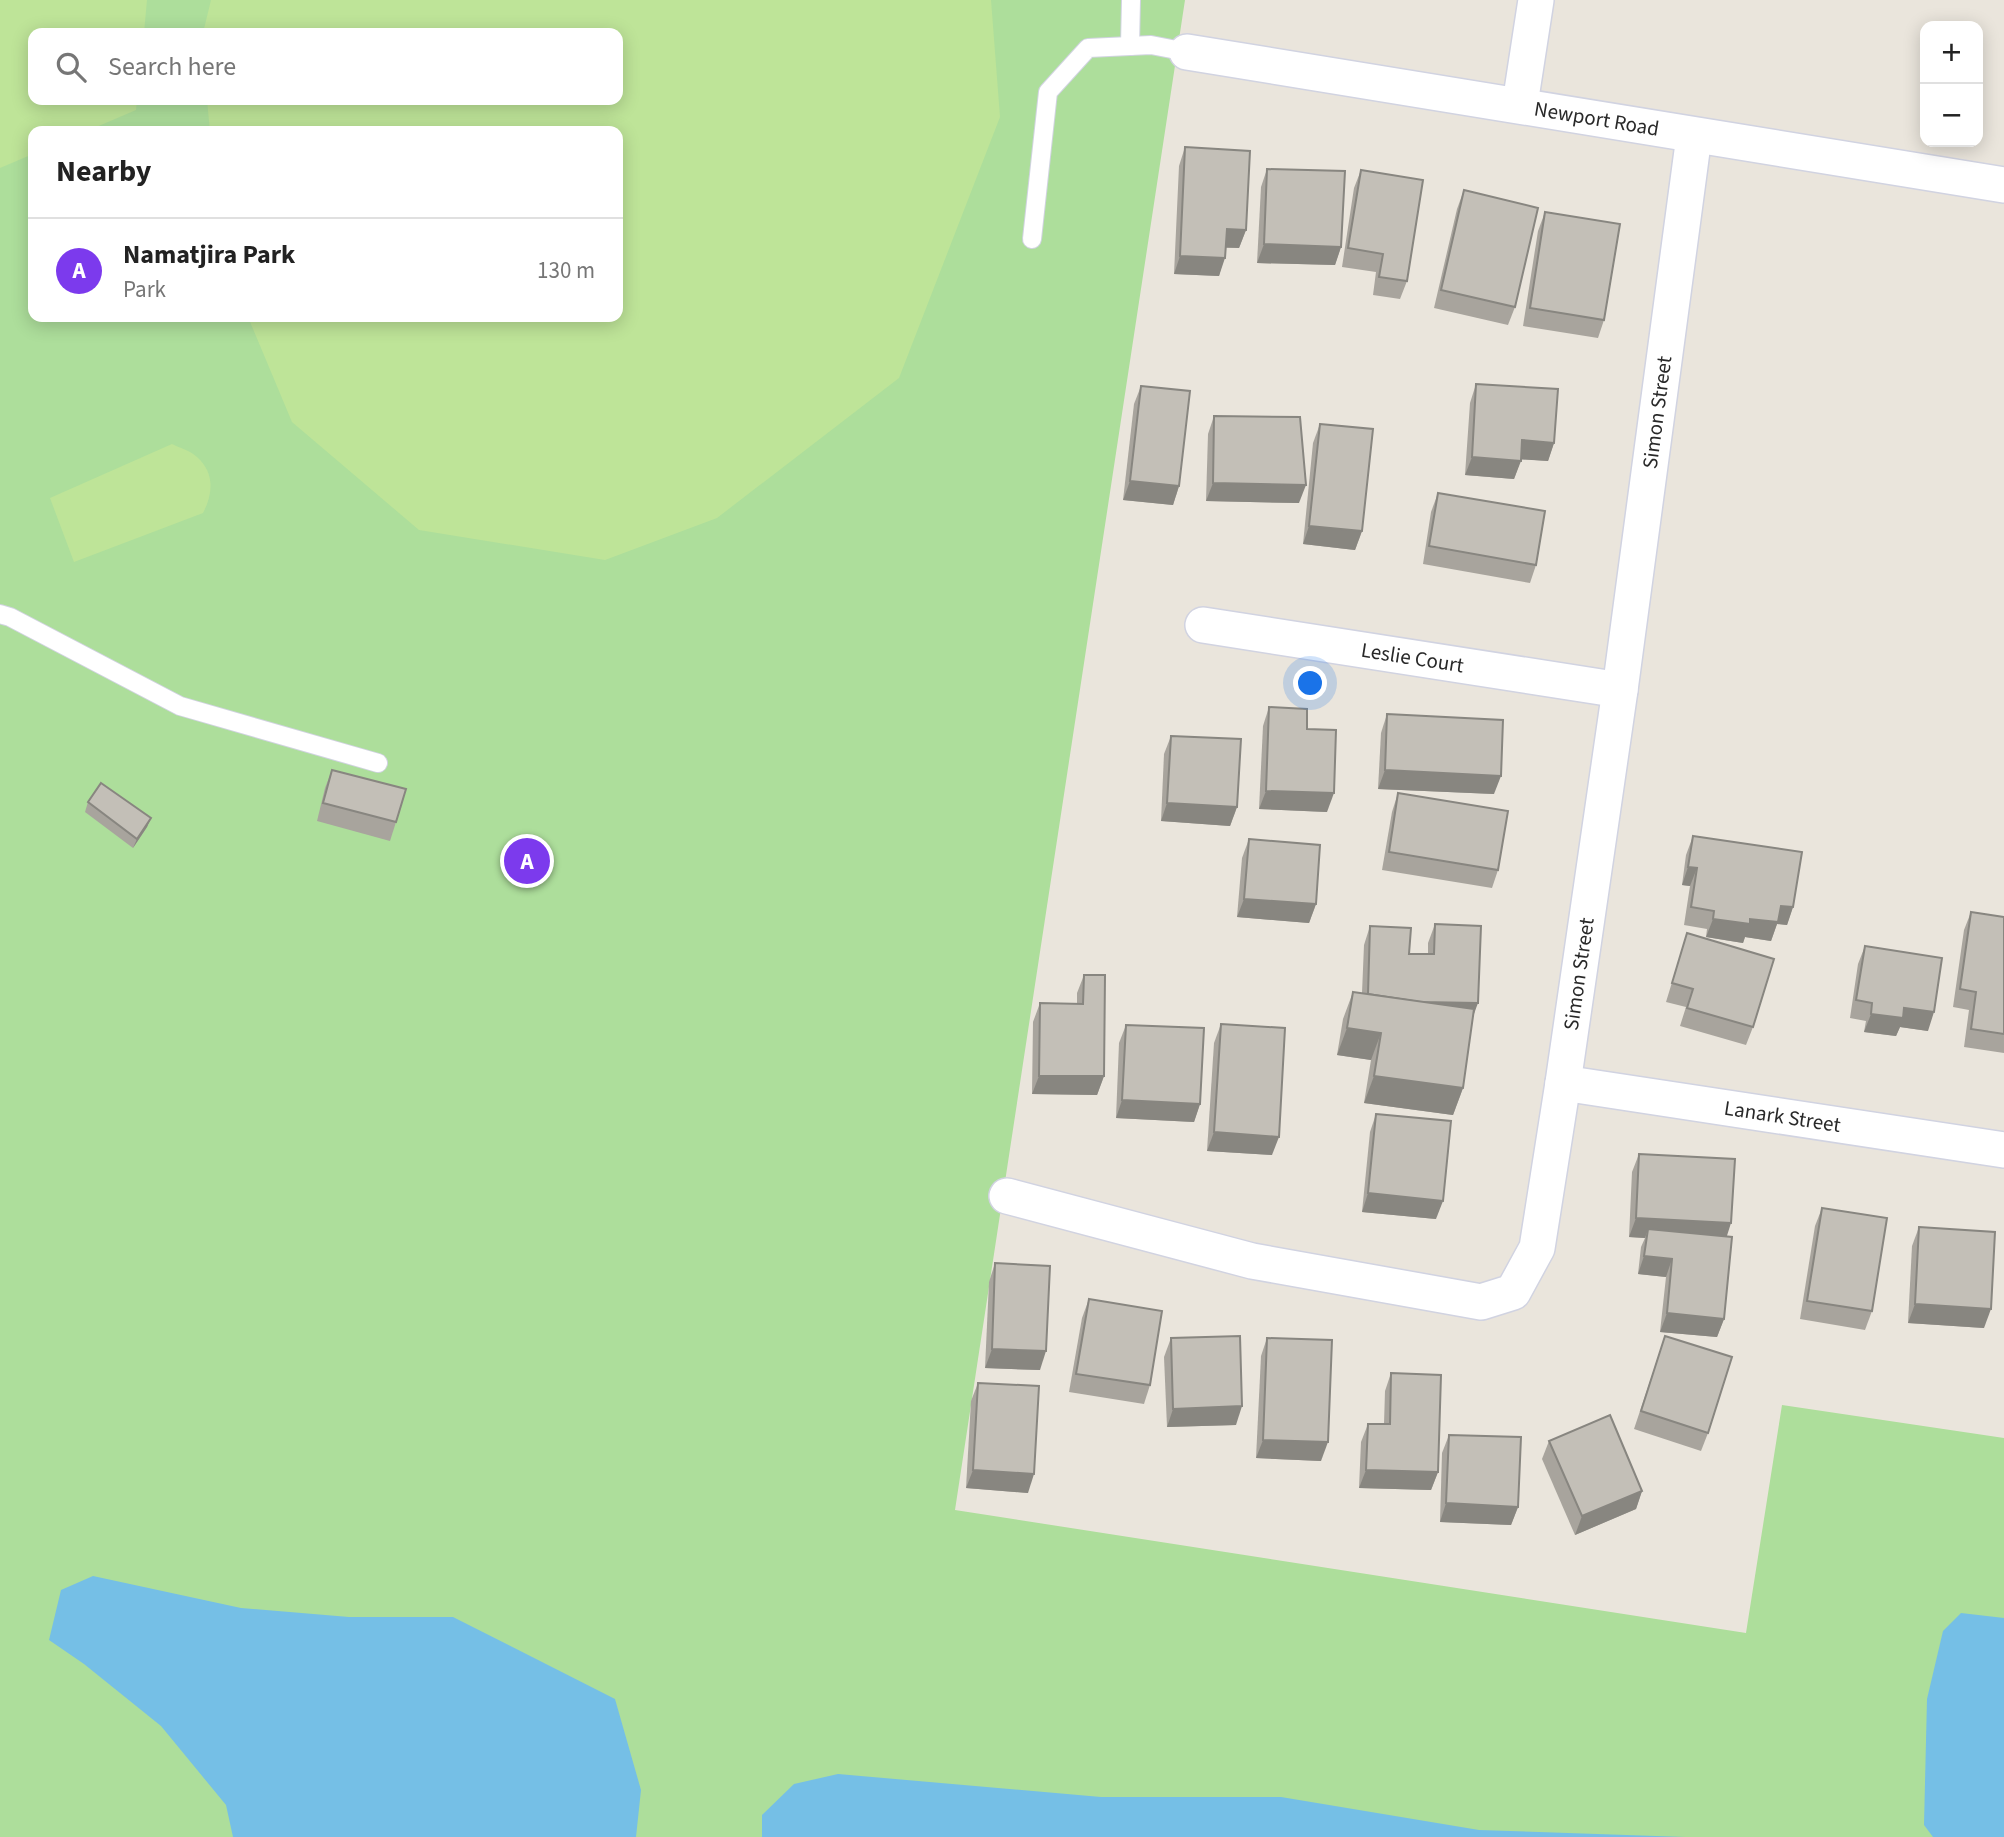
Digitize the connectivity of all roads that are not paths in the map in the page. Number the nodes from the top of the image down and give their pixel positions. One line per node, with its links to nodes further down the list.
1 (1131, 0): 3 (lane)
2 (1536, 0): 5 (street)
3 (1130, 46): 4 (lane); 8 (lane)
4 (1188, 52): 5 (street, Newport Road)
5 (1520, 104): 6 (street, Newport Road)
6 (1694, 136): 7 (street, Newport Road); 11 (street, Simon Street)
7 (2004, 185)
8 (1031, 239)
9 (0, 614): 12 (lane)
10 (1203, 625): 11 (street, Leslie Court)
11 (1620, 690): 13 (street, Simon Street)
12 (377, 763)
13 (1563, 1083): 14 (street, Lanark Street); 15 (street, Simon Street)
14 (2004, 1150)
15 (1007, 1196)

